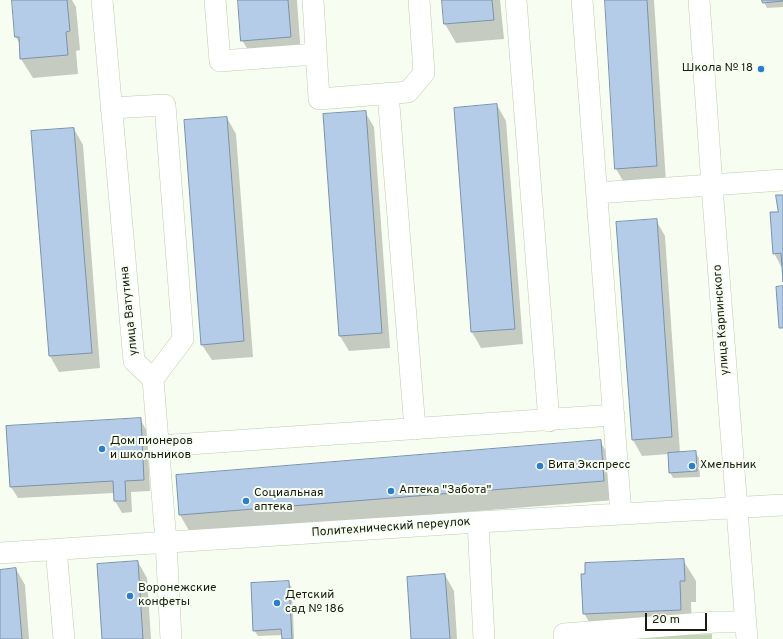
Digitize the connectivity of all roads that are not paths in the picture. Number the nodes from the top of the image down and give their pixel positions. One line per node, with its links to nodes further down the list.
1 (102, 0): 10 (street, улица Ватутина)
2 (215, 0): 8 (street)
3 (313, 0): 8 (street)
4 (419, 0): 9 (street)
5 (516, 0): 16 (street)
6 (582, 0): 13 (street)
7 (699, 0): 12 (street, улица Карпинского)
8 (316, 54): 9 (street)
9 (388, 94): 17 (street)
10 (111, 108): 14 (street, улица Ватутина); 14 (street)
11 (783, 180): 12 (street)
12 (712, 186): 13 (street); 20 (street, улица Карпинского)
13 (597, 193): 15 (street)
14 (153, 379): 18 (street)
15 (614, 416): 16 (street); 21 (street)
16 (549, 421): 17 (street)
17 (415, 429): 18 (street)
18 (159, 446): 23 (street)
19 (783, 505): 20 (street, Политехнический переулок)
20 (737, 507): 21 (street, Политехнический переулок); 26 (street, улица Карпинского)
21 (621, 514): 22 (street, Политехнический переулок)
22 (478, 522): 23 (street, Политехнический переулок); 29 (street)
23 (166, 542): 24 (street, Политехнический переулок); 28 (street)
24 (56, 549): 25 (street, Политехнический переулок); 27 (street)
25 (0, 553)
26 (747, 630): 30 (street)
27 (64, 639)
28 (171, 639)
29 (484, 639)
30 (564, 639)

